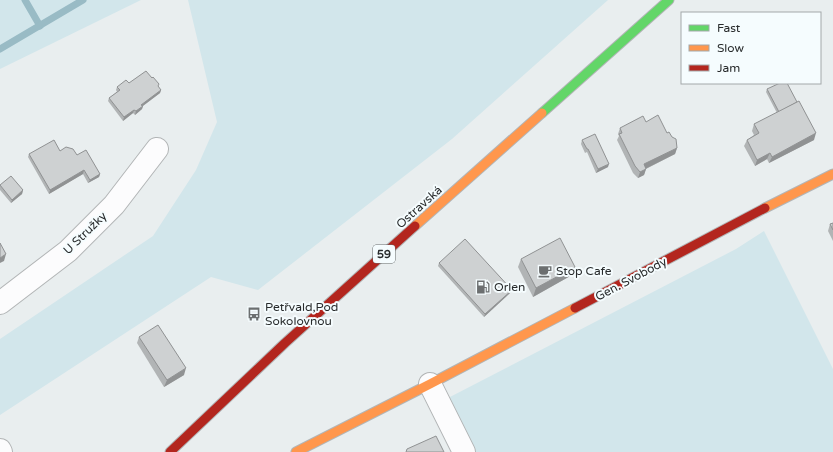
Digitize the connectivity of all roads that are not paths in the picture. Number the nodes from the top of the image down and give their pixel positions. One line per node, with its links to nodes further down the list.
1 (669, 0): 6 (main road, Ostravská / 59)
2 (157, 149): 4 (street, U Stružky)
3 (833, 174): 5 (main road, Gen. Svobody)
4 (0, 303)
5 (430, 384): 7 (main road, Gen. Svobody); 8 (street)
6 (170, 452)
7 (296, 452)
8 (464, 452)

